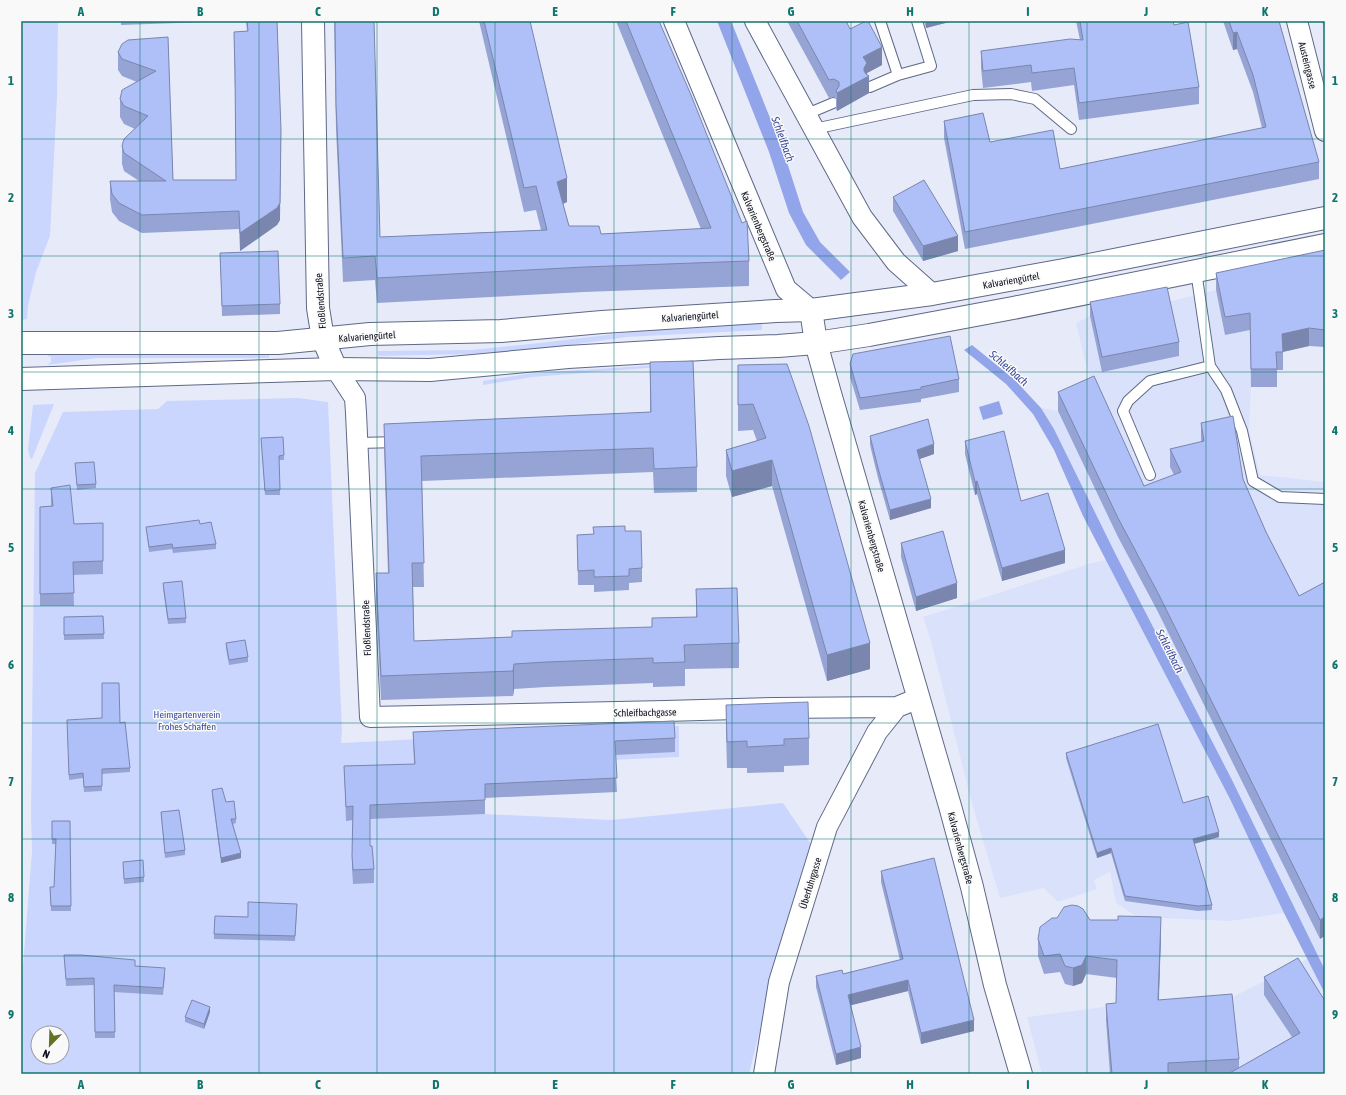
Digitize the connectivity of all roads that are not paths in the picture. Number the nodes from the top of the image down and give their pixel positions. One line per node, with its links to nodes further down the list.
1 (313, 21): 18 (main road, Floßlendstraße)
2 (674, 21): 17 (street, Kalvarienbergstraße)
3 (755, 21): 10 (street)
4 (880, 21): 7 (lane)
5 (917, 21): 7 (lane)
6 (1297, 21): 12 (street, Austeingasse)
7 (898, 75): 8 (lane)
8 (870, 87)
9 (832, 103): 10 (lane)
10 (811, 122): 11 (lane); 16 (street)
11 (1071, 129)
12 (1325, 131)
13 (1325, 218): 16 (main road, Kalvariengürtel)
14 (1325, 245): 15 (main road)
15 (1196, 272): 19 (main road); 21 (lane)
16 (932, 294): 17 (main road, Kalvariengürtel)
17 (811, 310): 18 (main road, Kalvariengürtel); 19 (main road, Kalvarienbergstraße)
18 (323, 339): 20 (main road, Kalvariengürtel); 22 (main road, Floßlendstraße)
19 (816, 343): 22 (main road); 28 (main road, Kalvarienbergstraße)
20 (21, 344)
21 (1210, 366): 26 (lane); 27 (lane)
22 (336, 370): 23 (main road); 25 (street, Floßlendstraße)
23 (21, 379)
24 (409, 441): 25 (lane)
25 (358, 444): 30 (street, Floßlendstraße)
26 (1150, 475)
27 (1325, 499)
28 (918, 698): 29 (street, Schleifbachgasse); 32 (main road, Kalvarienbergstraße)
29 (897, 707): 30 (street, Schleifbachgasse); 31 (street, Überfuhrgasse)
30 (370, 717)
31 (764, 1074)
32 (1021, 1074)

